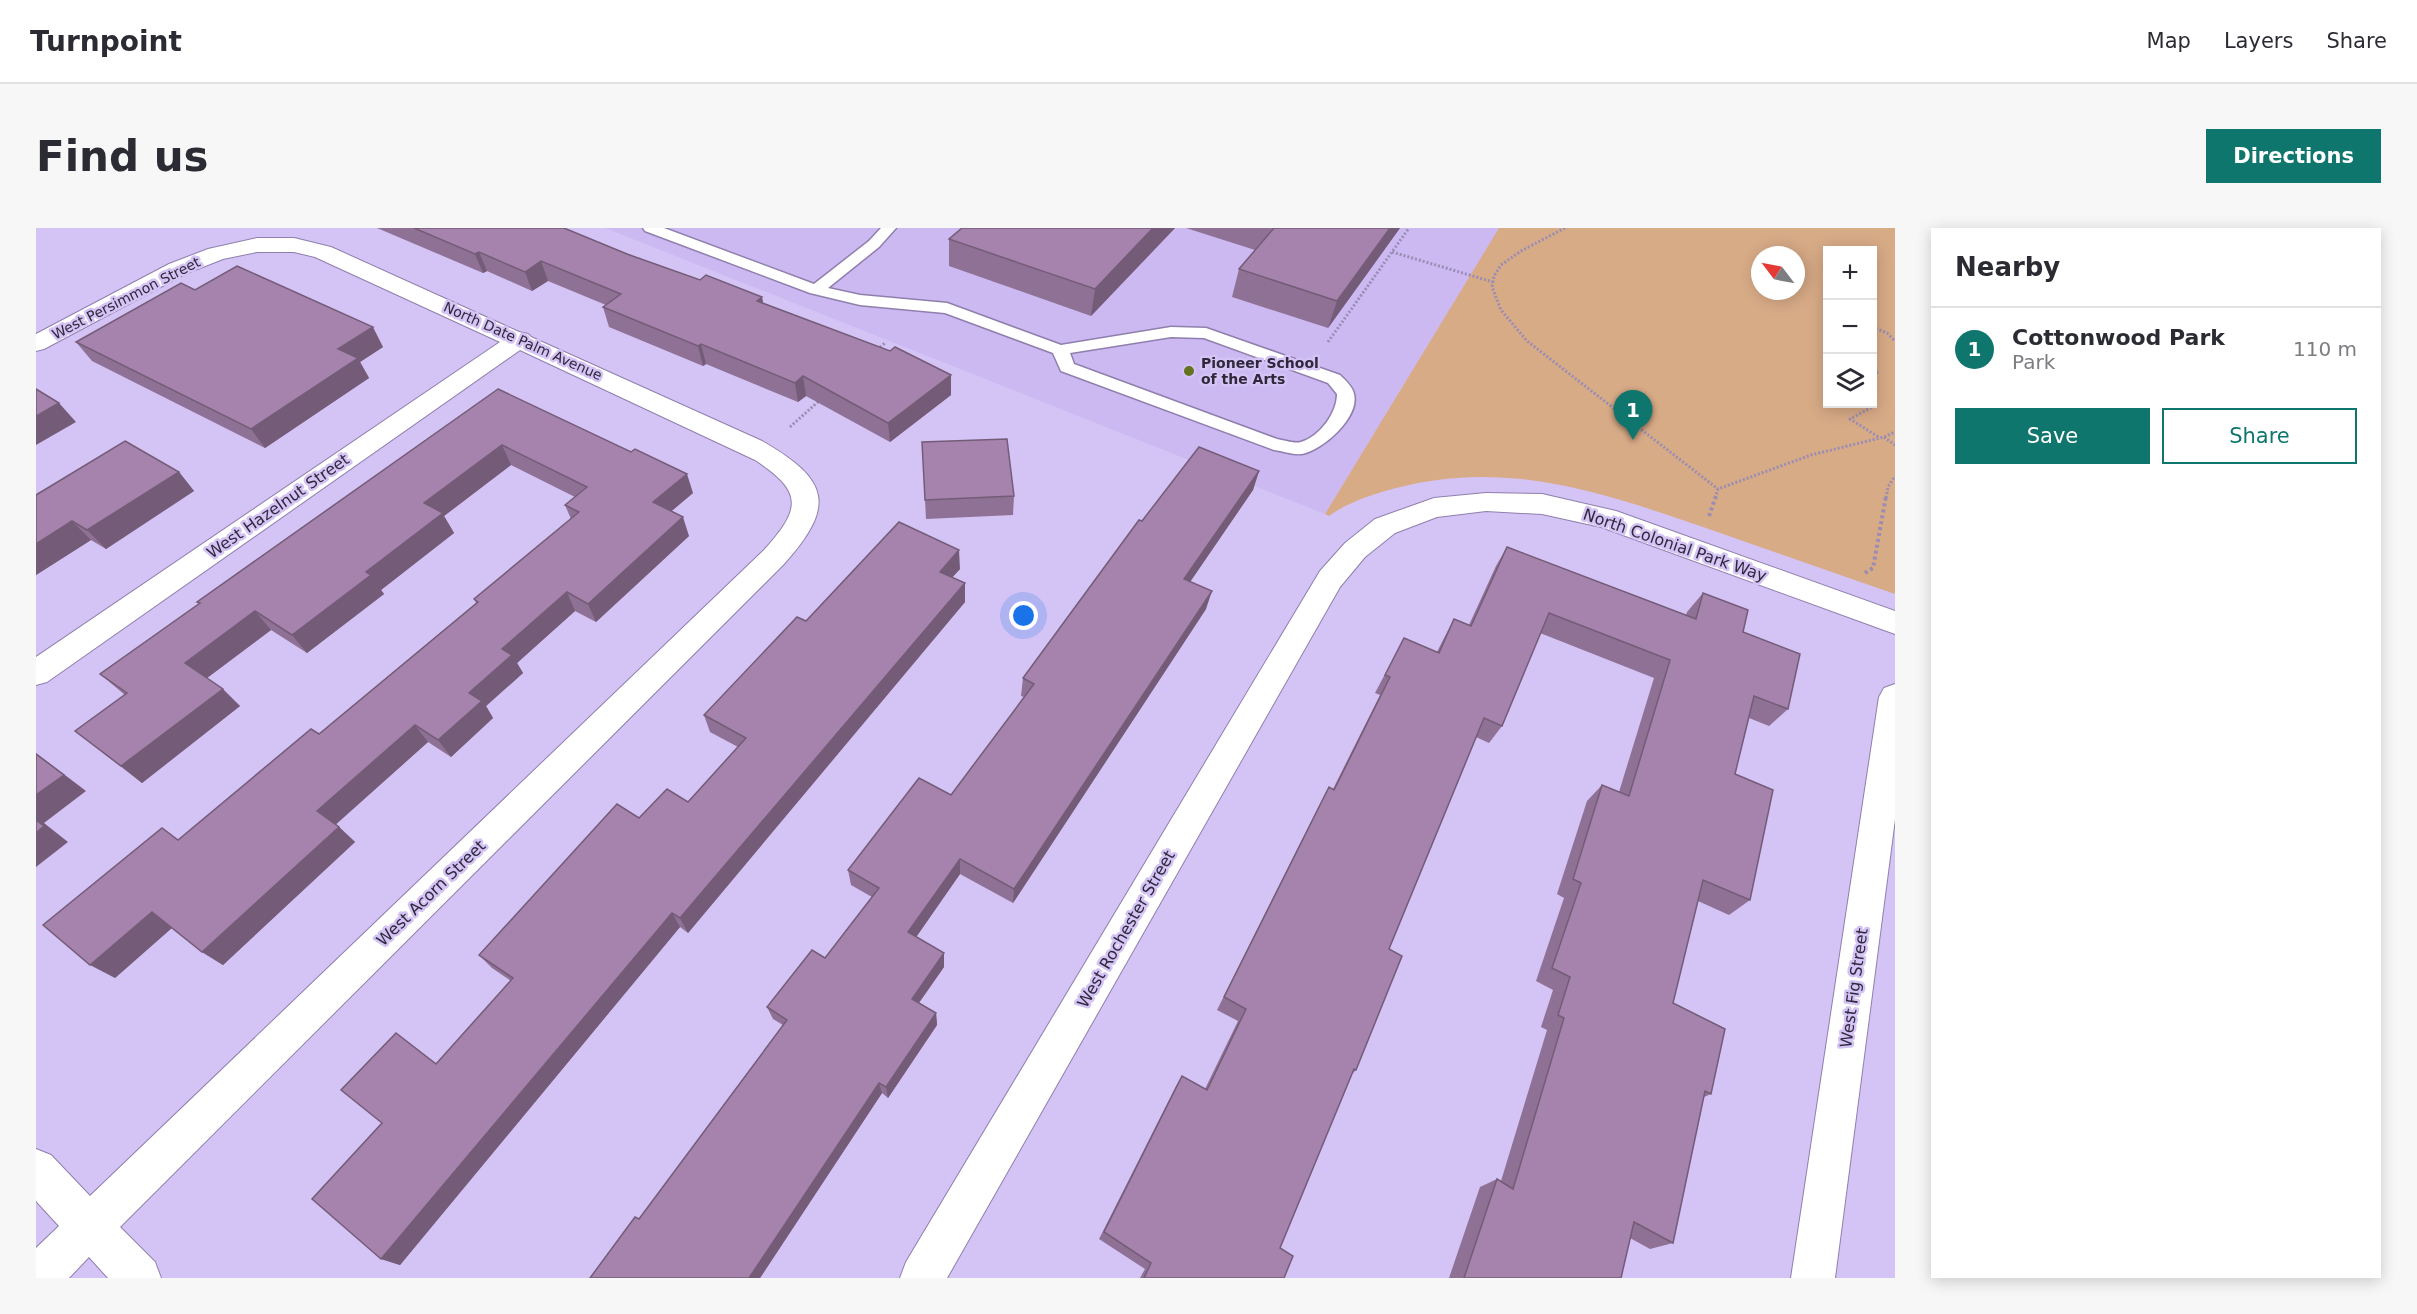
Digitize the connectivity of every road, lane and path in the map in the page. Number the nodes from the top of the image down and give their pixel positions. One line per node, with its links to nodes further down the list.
1 (650, 228): 8 (lane)
2 (889, 228): 8 (lane)
3 (1409, 228): 5 (path)
4 (1565, 228): 7 (path)
5 (1392, 252): 7 (path); 14 (path)
6 (216, 254): 10 (street, North Date Palm Avenue); 13 (street, West Persimmon Street)
7 (1493, 282): 24 (path)
8 (816, 290): 15 (lane)
9 (1877, 329): 11 (path)
10 (520, 339): 22 (street, North Date Palm Avenue); 30 (street, West Hazelnut Street)
11 (1895, 341)
12 (886, 342): 16 (path)
13 (36, 344)
14 (1326, 345)
15 (1060, 350): 15 (lane)
16 (869, 357)
17 (826, 396): 22 (path)
18 (1870, 408): 20 (path)
19 (1895, 432): 20 (path)
20 (1882, 438): 21 (path); 24 (path)
21 (1895, 445)
22 (763, 452): 25 (street, North Date Palm Avenue)
23 (1895, 476): 27 (path)
24 (1718, 489): 26 (path)
25 (806, 496): 33 (street, West Acorn Street)
26 (1698, 551): 28 (street, North Colonial Park Way); 29 (street, North Colonial Park Way)
27 (1857, 574)
28 (1330, 579): 36 (street, West Rochester Street)
29 (1895, 623)
30 (36, 673)
31 (1895, 697): 37 (street, West Fig Street)
32 (36, 1170): 33 (street)
33 (90, 1226): 34 (street, West Acorn Street); 35 (street)
34 (37, 1278)
35 (139, 1278)
36 (922, 1278)
37 (1813, 1278)

